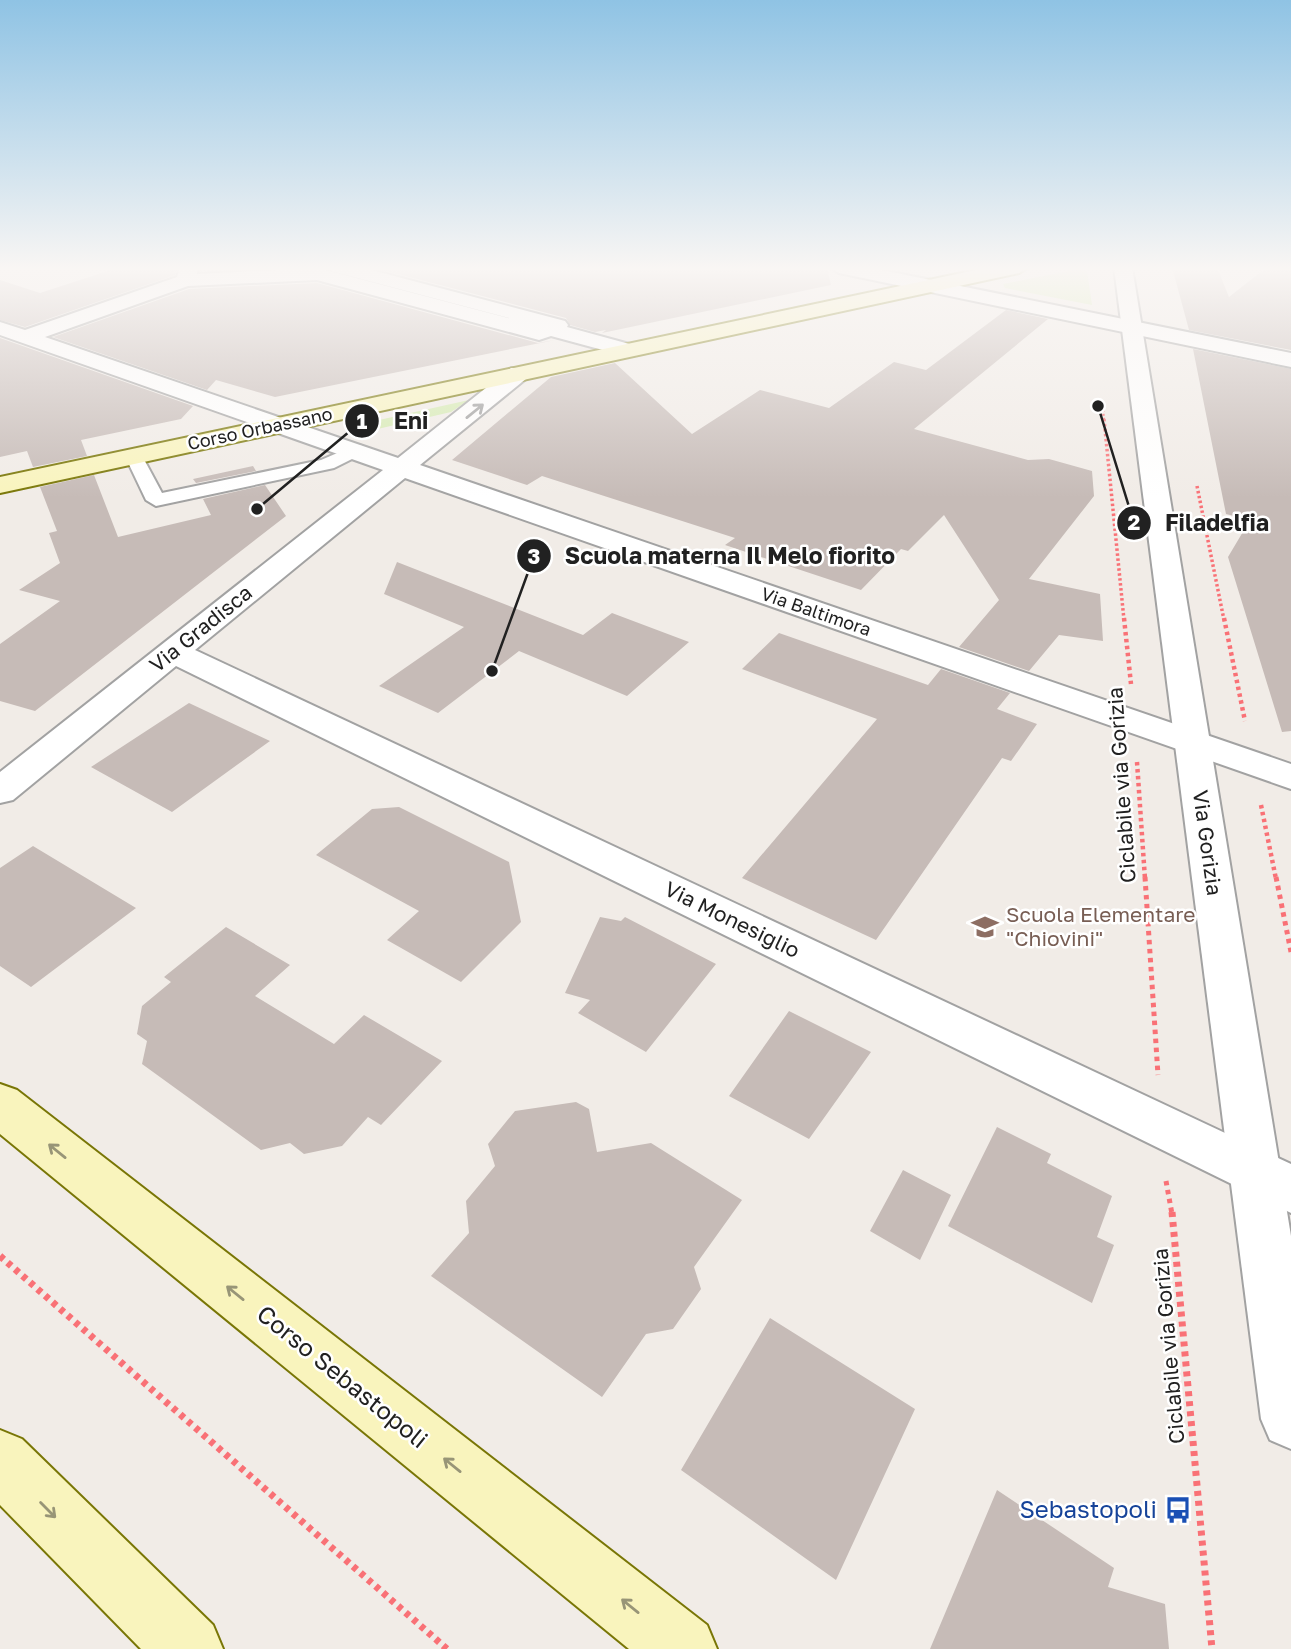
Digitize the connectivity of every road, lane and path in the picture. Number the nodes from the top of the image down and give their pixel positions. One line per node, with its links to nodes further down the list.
1 (45, 344): 10 (street, Via Baltimora)
2 (603, 344): 6 (street, Corso Orbassano)
3 (653, 344): 6 (main road, Corso Orbassano)
4 (1134, 344): 18 (street, Via Gorizia)
5 (1216, 344): 7 (street)
6 (625, 350): 8 (main road, Corso Orbassano)
7 (1291, 359)
8 (519, 373): 10 (main road, Corso Orbassano); 13 (street, Corso Orbassano, one-way to 8)
9 (1103, 406): 17 (path, Ciclabile via Gorizia)
10 (281, 424): 11 (street, Via Baltimora); 12 (main road, Corso Orbassano)
11 (356, 450): 12 (lane); 13 (street, Via Baltimora)
12 (134, 456): 15 (main road, Corso Orbassano)
13 (402, 469): 16 (street, Via Gradisca); 17 (street, Via Baltimora)
14 (1196, 482): 19 (path)
15 (0, 485)
16 (173, 652): 21 (street, Via Gradisca); 24 (street, Via Monesiglio)
17 (1135, 723): 18 (street, Via Baltimora); 24 (path, Ciclabile via Gorizia)
18 (1192, 743): 19 (street, Via Baltimora); 25 (street, Via Gorizia)
19 (1253, 764): 20 (street, Via Baltimora); 22 (path)
20 (1291, 777)
21 (0, 791)
22 (1291, 952)
23 (0, 1105): 31 (main road, Corso Sebastopoli, one-way to 23)
24 (1153, 1122): 25 (street, Via Monesiglio); 32 (path, Ciclabile via Gorizia)
25 (1273, 1180): 27 (street, Via Gorizia)
26 (0, 1256): 30 (path)
27 (1291, 1419)
28 (0, 1461): 29 (main road, one-way to 29)
29 (188, 1649)
30 (447, 1649)
31 (683, 1649)
32 (1212, 1649)

